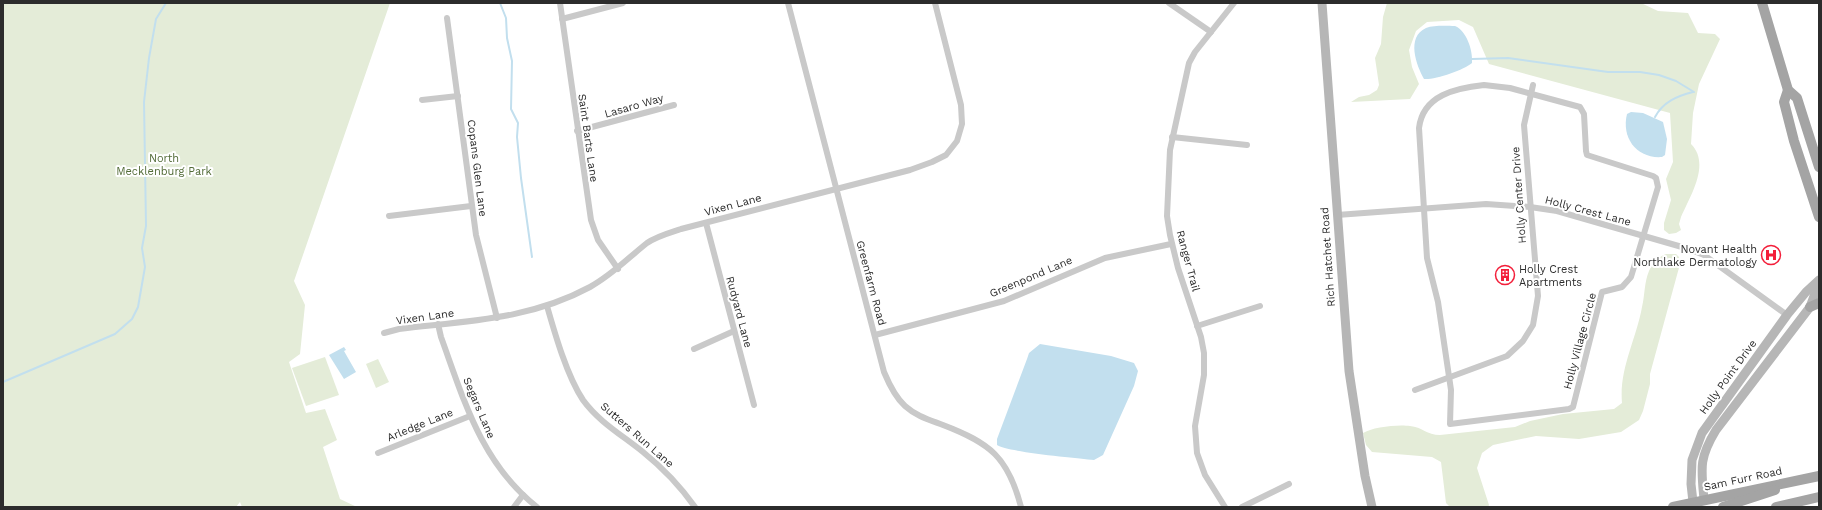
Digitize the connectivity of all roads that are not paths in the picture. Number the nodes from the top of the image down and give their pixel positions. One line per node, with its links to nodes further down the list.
1 (560, 3): 10 (street, Saint Barts Lane)
2 (623, 3): 10 (street)
3 (788, 3): 22 (street, Greenfarm Road)
4 (935, 3): 22 (street, Vixen Lane)
5 (1168, 3): 11 (street)
6 (1234, 3): 11 (street, Ranger Trail)
7 (1322, 3): 26 (main road, Rich Hatchet Road)
8 (1762, 3): 13 (main road)
9 (447, 18): 15 (street, Copans Glen Lane)
10 (562, 19): 18 (street, Saint Barts Lane)
11 (1211, 32): 19 (street, Ranger Trail)
12 (1533, 85): 14 (street, Holly Center Drive)
13 (1788, 90): 21 (main road); 28 (main road)
14 (1531, 94): 24 (street, Holly Center Drive); 25 (street, Holly Village Circle); 30 (street, Holly Village Circle)
15 (458, 96): 16 (street); 23 (street, Copans Glen Lane)
16 (422, 100)
17 (674, 105): 18 (street, Lasaro Way)
18 (577, 131): 32 (street, Saint Barts Lane)
19 (1172, 138): 20 (street); 31 (street, Ranger Trail)
20 (1247, 145)
21 (1819, 167)
22 (836, 188): 29 (street, Vixen Lane); 44 (street, Greenfarm Road)
23 (471, 206): 27 (street); 39 (street, Copans Glen Lane)
24 (1530, 207): 25 (street, Holly Crest Lane); 30 (street, Holly Crest Lane); 46 (street, Holly Center Drive)
25 (1423, 208): 26 (street, Holly Crest Lane); 46 (street, Holly Village Circle)
26 (1338, 215): 64 (main road, Rich Hatchet Road)
27 (389, 216)
28 (1819, 217)
29 (706, 223): 32 (street, Vixen Lane); 42 (street, Rudyard Lane)
30 (1644, 236): 38 (street, Holly Crest Lane); 46 (street, Holly Village Circle)
31 (1171, 244): 41 (street, Ranger Trail); 44 (street, Greenpond Lane)
32 (618, 269): 36 (street, Vixen Lane)
33 (1819, 280): 38 (main road, Holly Point Drive)
34 (1819, 291): 35 (main road, Holly Point Drive)
35 (1814, 305): 48 (main road, Holly Point Drive)
36 (547, 306): 39 (street, Vixen Lane); 60 (street, Sutters Run Lane)
37 (1260, 306): 41 (street)
38 (1787, 316): 48 (main road); 57 (main road, Holly Point Drive)
39 (497, 318): 40 (street, Vixen Lane)
40 (438, 324): 43 (street, Vixen Lane); 50 (street, Segars Lane)
41 (1197, 326): 62 (street, Ranger Trail)
42 (734, 331): 45 (street); 49 (street, Rudyard Lane)
43 (384, 334)
44 (874, 335): 61 (street, Greenfarm Road)
45 (694, 349)
46 (1449, 377): 47 (street, Holly Center Drive)
47 (1416, 390)
48 (1745, 393): 56 (main road, Holly Point Drive)
49 (754, 405)
50 (470, 416): 51 (street, Arledge Lane); 54 (street, Segars Lane)
51 (378, 453)
52 (1819, 476): 56 (main road, Sam Furr Road); 66 (main road)
53 (1289, 484): 63 (street)
54 (523, 495): 58 (street); 59 (street, Segars Lane)
55 (1819, 497): 67 (main road)
56 (1704, 499): 57 (main road, Sam Furr Road)
57 (1694, 504): 65 (main road, Sam Furr Road)
58 (514, 507)
59 (537, 507)
60 (695, 507)
61 (1021, 507)
62 (1225, 507)
63 (1242, 507)
64 (1372, 507)
65 (1673, 507)
66 (1723, 507)
67 (1776, 507)

